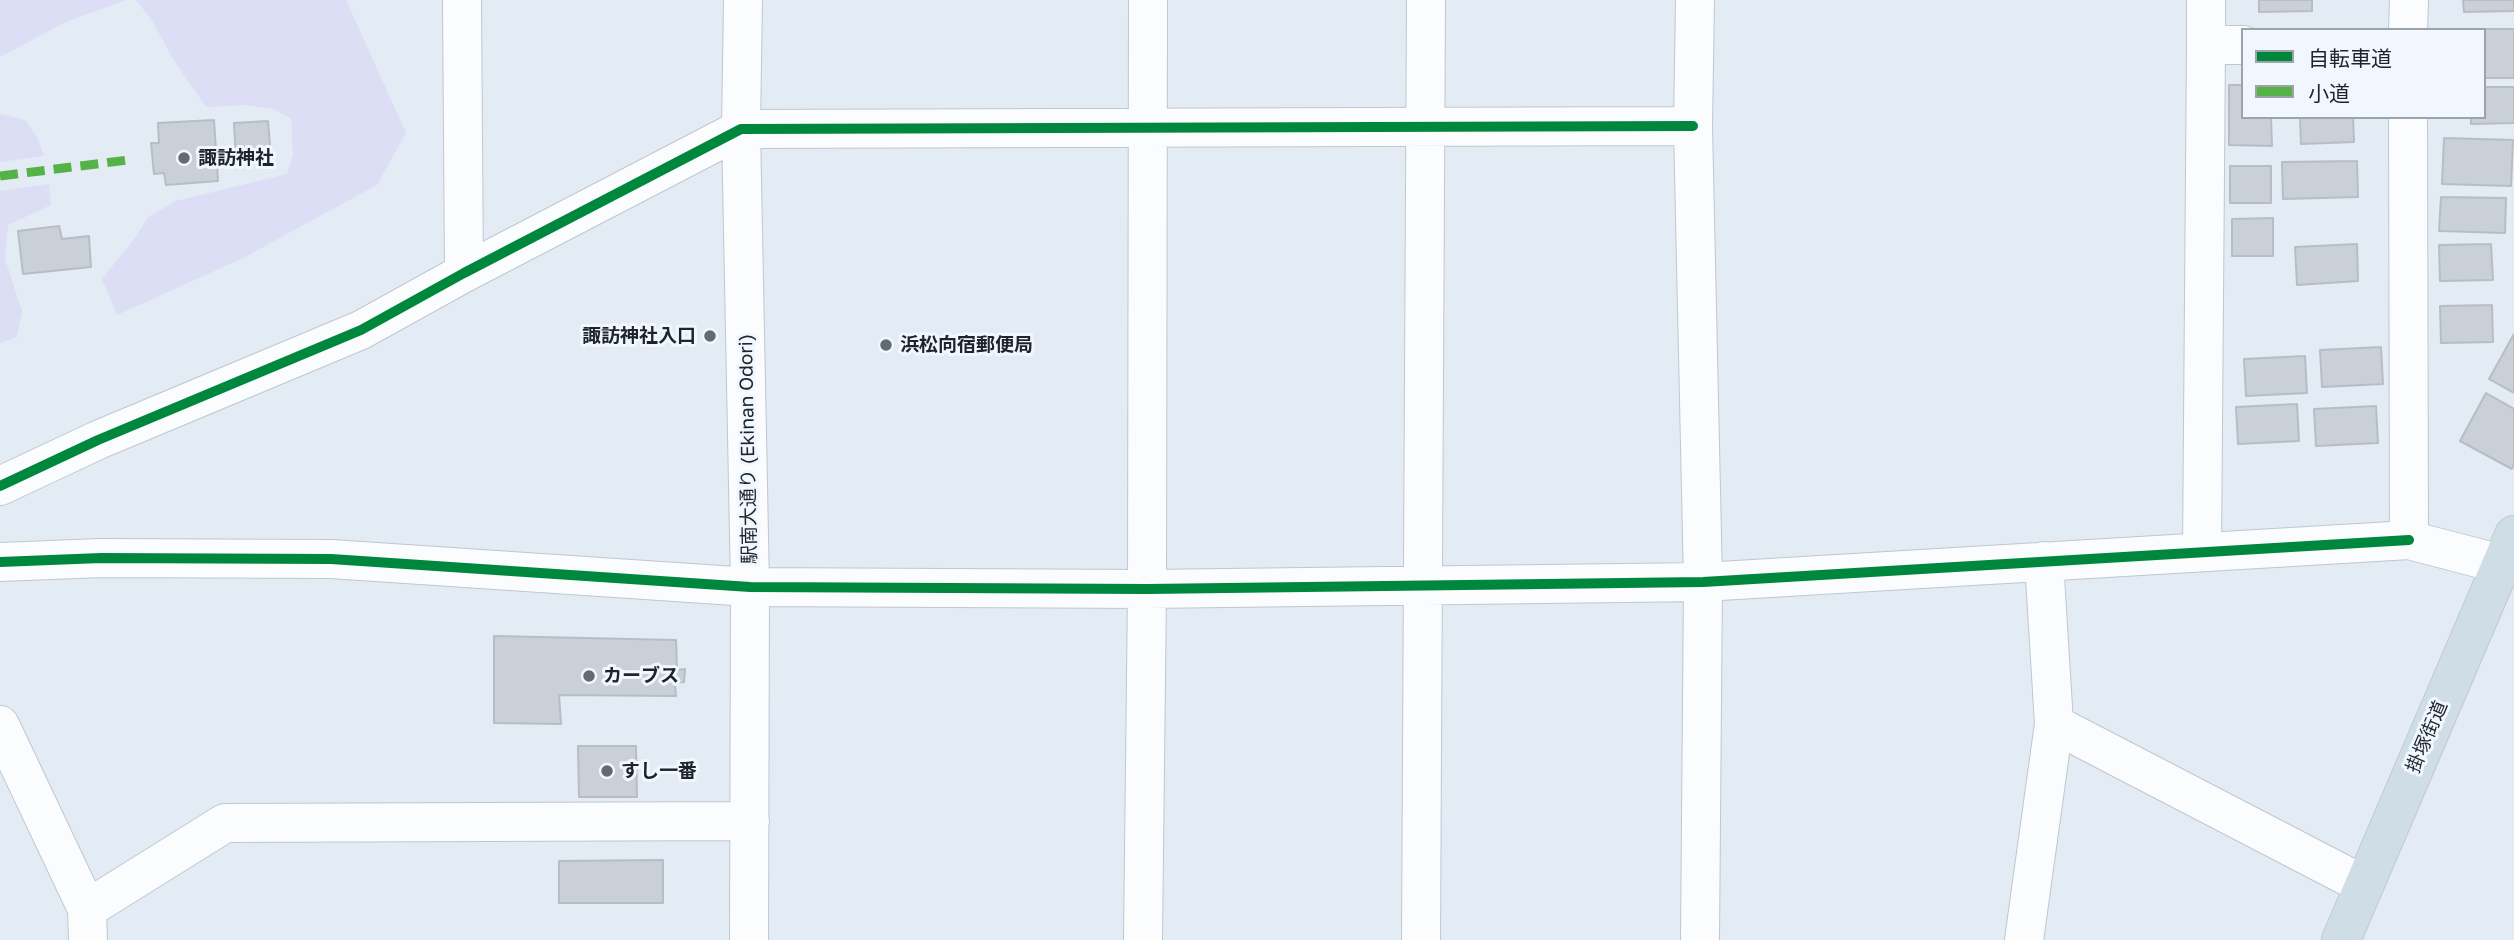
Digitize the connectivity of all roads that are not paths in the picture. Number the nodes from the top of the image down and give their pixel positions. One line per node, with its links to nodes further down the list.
1 (462, 0): 15 (street)
2 (743, 0): 14 (street, 駅南大通り (Ekinan Odori))
3 (1148, 0): 13 (street)
4 (1426, 0): 12 (street)
5 (1695, 0): 11 (street)
6 (2206, 0): 9 (street)
7 (2409, 0): 8 (street)
8 (2408, 28)
9 (2224, 45): 19 (street)
10 (2408, 119): 17 (street)
11 (1693, 126): 12 (street); 22 (street)
12 (1424, 127): 13 (street); 23 (street)
13 (1147, 128): 14 (street); 25 (street)
14 (741, 129): 15 (street); 24 (street, 駅南大通り (Ekinan Odori))
15 (464, 272): 16 (street)
16 (0, 486)
17 (2409, 540): 18 (street); 19 (street)
18 (2507, 550): 29 (highway, 掛塚街道)
19 (2202, 551): 20 (street)
20 (2045, 561): 22 (street); 26 (street)
21 (0, 562): 24 (street)
22 (1703, 582): 23 (street); 34 (street)
23 (1424, 584): 25 (street); 33 (street)
24 (750, 587): 25 (street); 28 (street, 駅南大通り (Ekinan Odori))
25 (1147, 589): 32 (street)
26 (2054, 724): 29 (street); 35 (street)
27 (0, 725): 30 (street)
28 (750, 821): 30 (street); 31 (street, 駅南大通り (Ekinan Odori))
29 (2364, 885): 36 (highway, 掛塚街道)
30 (88, 925)
31 (749, 940)
32 (1143, 940)
33 (1421, 940)
34 (1700, 940)
35 (2024, 940)
36 (2341, 940)

